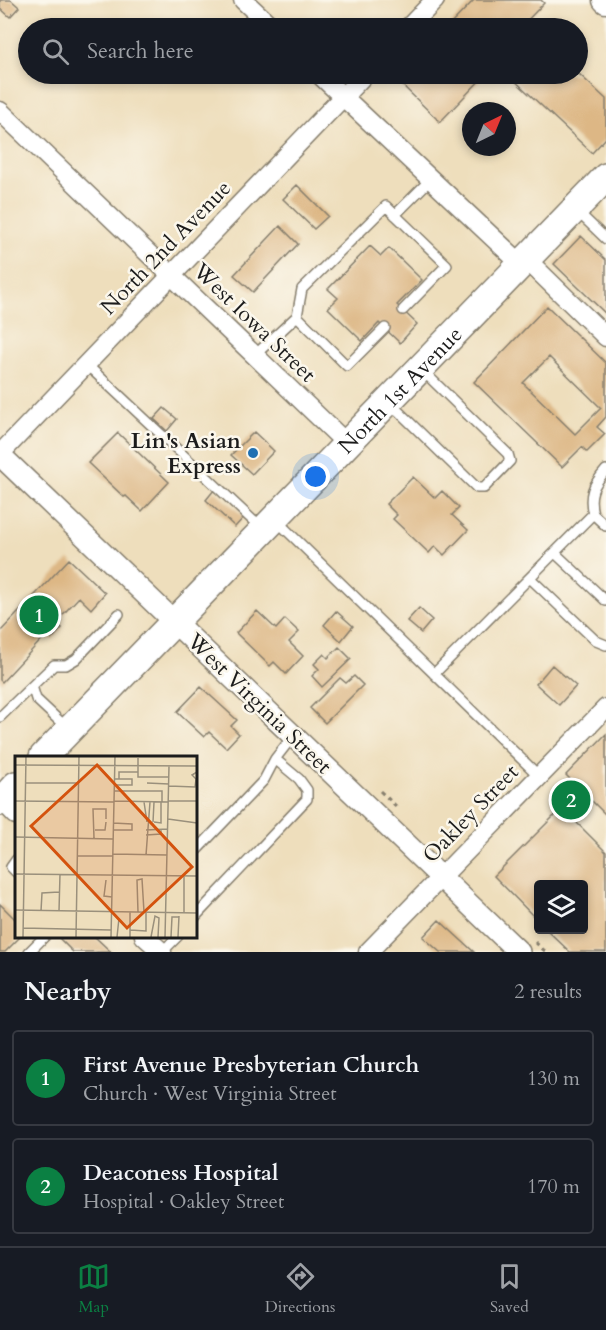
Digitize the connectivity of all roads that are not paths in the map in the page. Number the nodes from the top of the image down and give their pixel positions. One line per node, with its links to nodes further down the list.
1 (243, 0): 3 (street)
2 (429, 2): 4 (street)
3 (262, 18)
4 (416, 18)
5 (329, 84): 7 (street)
6 (355, 84): 7 (street, North 2nd Avenue)
7 (342, 97): 9 (street); 15 (street, North 2nd Avenue)
8 (0, 111): 15 (street, West Iowa Street)
9 (431, 179): 12 (lane); 14 (street)
10 (604, 182): 11 (main road, North 1st Avenue)
11 (575, 209): 13 (lane); 14 (main road, North 1st Avenue)
12 (395, 215): 16 (lane); 17 (lane)
13 (606, 238)
14 (524, 262): 19 (street); 22 (main road, North 1st Avenue)
15 (171, 274): 20 (street, West Iowa Street); 21 (street, North 2nd Avenue)
16 (403, 310)
17 (297, 316): 18 (lane); 20 (lane)
18 (385, 328)
19 (606, 337)
20 (255, 355): 24 (street, West Iowa Street)
21 (86, 364): 25 (street, North 2nd Avenue); 28 (lane)
22 (420, 368): 23 (main road, North 1st Avenue); 23 (lane)
23 (388, 402): 24 (main road, North 1st Avenue)
24 (347, 444): 28 (main road, North 1st Avenue)
25 (0, 455): 34 (street, West Virginia Street)
26 (606, 470): 27 (lane)
27 (593, 514): 29 (lane); 30 (lane)
28 (268, 524): 34 (main road, North 1st Avenue); 36 (lane)
29 (606, 526)
30 (555, 553): 31 (lane); 32 (lane)
31 (530, 578): 35 (lane); 36 (lane)
32 (606, 601)
33 (119, 614): 37 (lane)
34 (174, 621): 40 (main road, North 1st Avenue); 41 (street, West Virginia Street)
35 (606, 645)
36 (434, 674): 44 (lane)
37 (32, 686): 39 (lane); 40 (lane)
38 (606, 708): 44 (street, Oakley Street)
39 (0, 717)
40 (69, 730): 42 (main road, North 1st Avenue)
41 (293, 736): 43 (lane); 48 (street, West Virginia Street)
42 (44, 756)
43 (275, 759): 45 (lane); 49 (lane)
44 (539, 776): 48 (street, Oakley Street)
45 (196, 851)
46 (0, 865): 47 (lane)
47 (15, 867)
48 (441, 877): 55 (street, Oakley Street); 56 (street, West Virginia Street)
49 (196, 916)
50 (44, 937): 53 (lane)
51 (145, 937): 54 (street)
52 (177, 937): 54 (lane)
53 (29, 952)
54 (162, 952)
55 (368, 952)
56 (519, 952)

